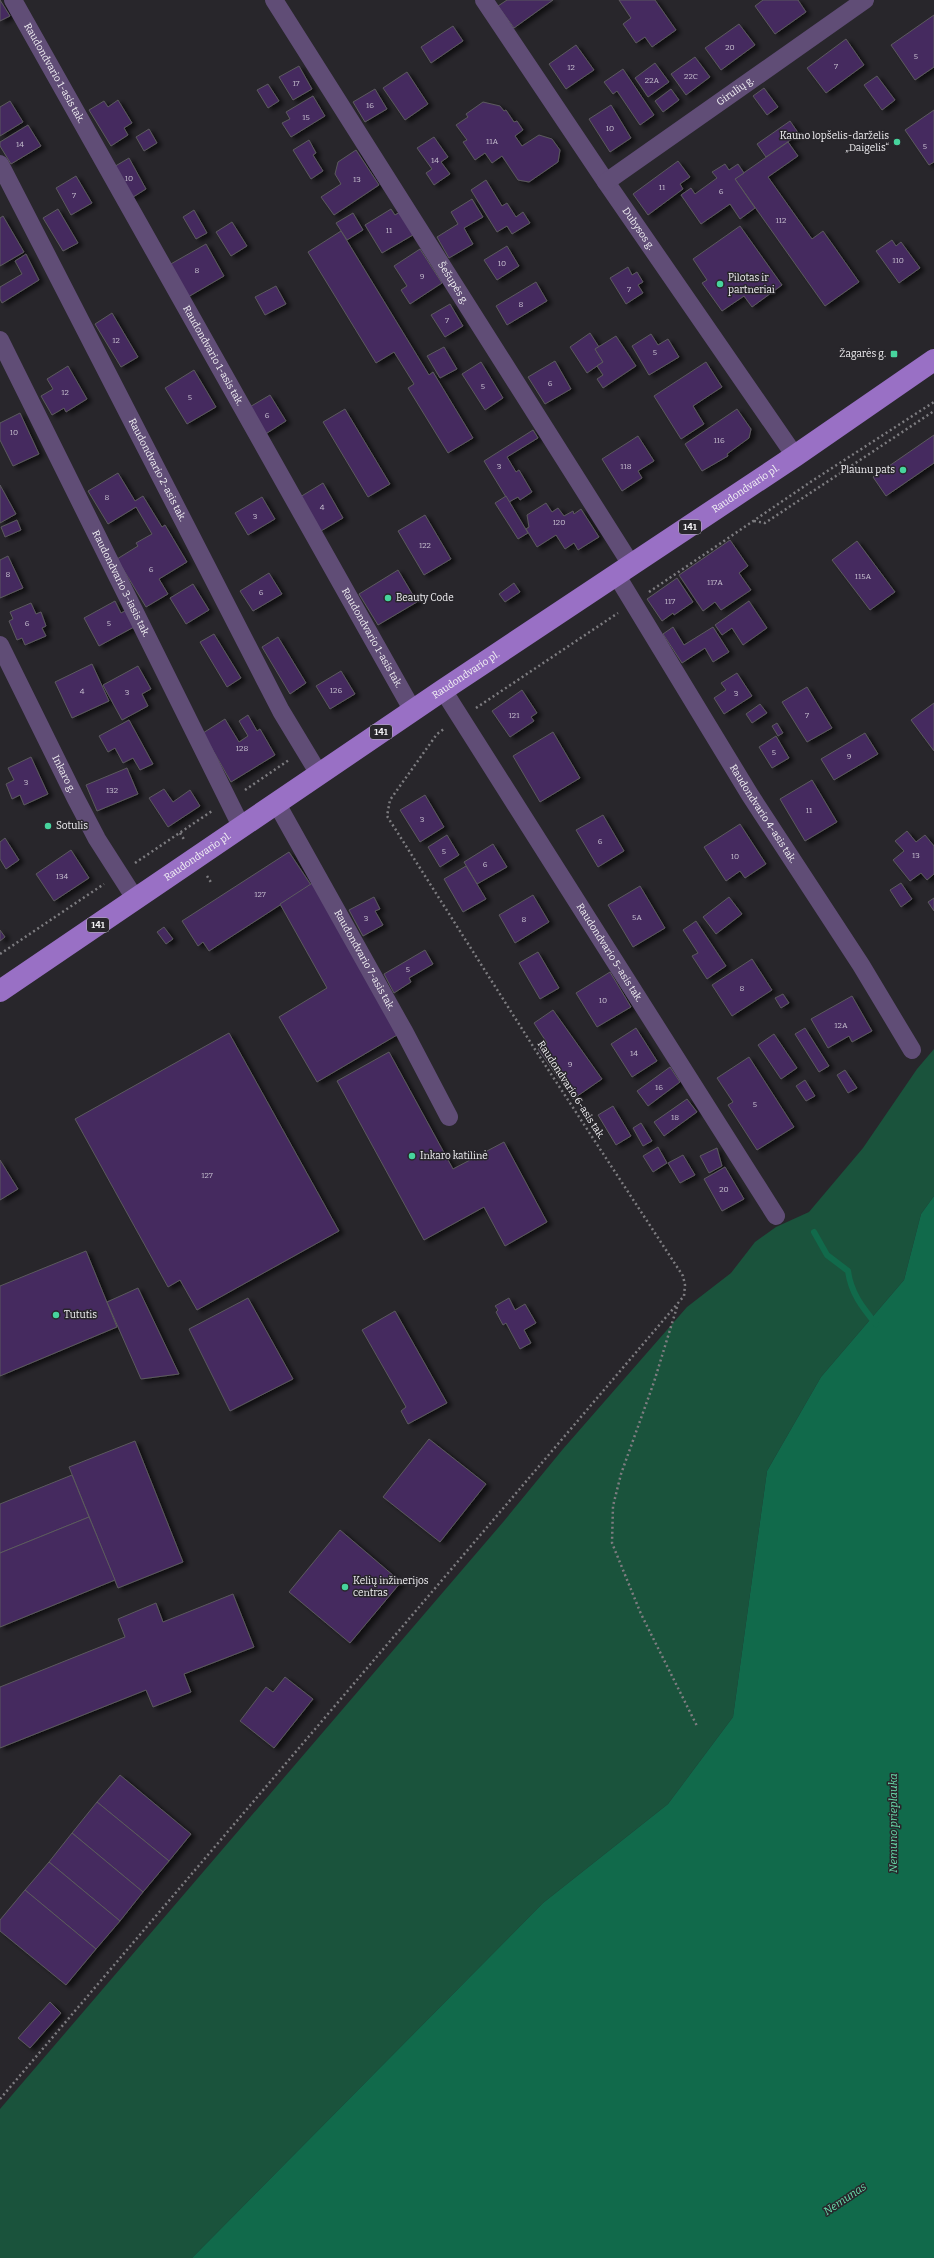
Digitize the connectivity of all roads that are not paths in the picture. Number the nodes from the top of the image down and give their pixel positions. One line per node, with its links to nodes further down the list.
1 (13, 0): 13 (street, Raudondvario 1-asis tak.)
2 (274, 0): 10 (street, Šešupės g.)
3 (484, 0): 6 (street, Dubysos g.)
4 (865, 0): 6 (street, Girulių g.)
5 (0, 164): 14 (street, Raudondvario 2-asis tak.)
6 (606, 182): 9 (street, Dubysos g.)
7 (0, 340): 16 (street, Raudondvario 3-iasis tak.)
8 (934, 360): 9 (main road, Raudondvario pl. / 141)
9 (795, 456): 10 (main road, Raudondvario pl. / 141)
10 (625, 571): 12 (main road, Raudondvario pl. / 141); 19 (street, Raudondvario 4-asis tak.)
11 (0, 645): 17 (street, Inkaro g.)
12 (443, 690): 13 (main road, Raudondvario pl. / 141); 21 (street, Raudondvario 5-asis tak.)
13 (413, 711): 14 (main road, Raudondvario pl. / 141)
14 (319, 774): 15 (main road, Raudondvario pl. / 141)
15 (277, 804): 16 (main road, Raudondvario pl. / 141); 20 (street, Raudondvario 7-asis tak.)
16 (242, 828): 17 (main road, Raudondvario pl. / 141)
17 (136, 900): 18 (main road, Raudondvario pl. / 141)
18 (0, 991)
19 (912, 1050)
20 (449, 1118)
21 (776, 1216)

